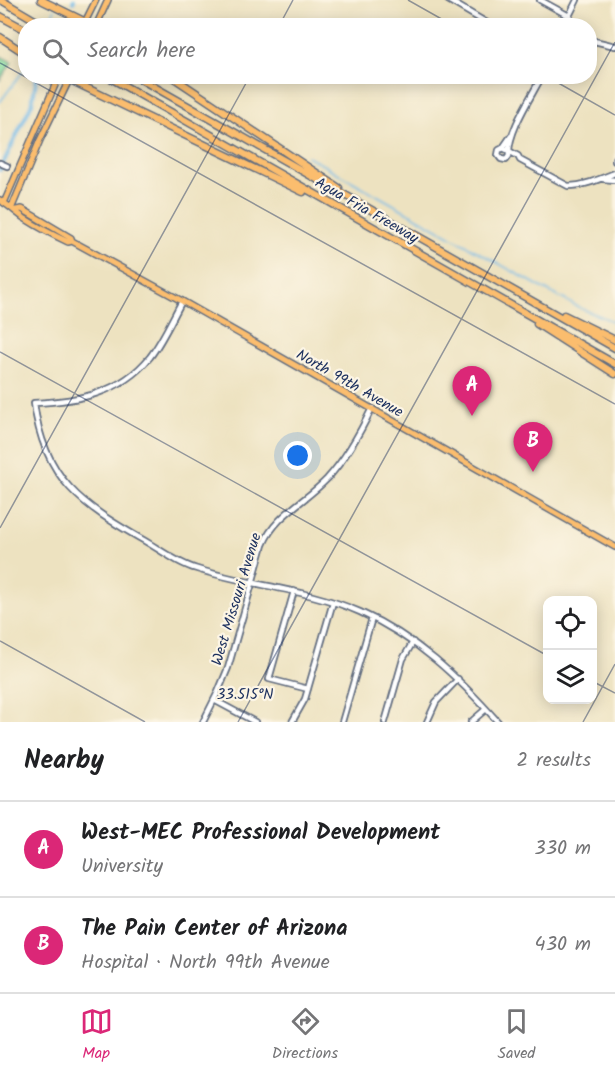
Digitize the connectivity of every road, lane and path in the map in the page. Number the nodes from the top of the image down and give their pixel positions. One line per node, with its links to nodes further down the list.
1 (41, 0): 10 (highway)
2 (96, 0): 11 (main road)
3 (108, 0): 12 (main road)
4 (448, 0): 13 (street)
5 (540, 0): 6 (street)
6 (577, 0)
7 (2, 1): 9 (highway)
8 (0, 16): 14 (highway)
9 (33, 18)
10 (77, 18)
11 (87, 18)
12 (99, 18)
13 (478, 18)
14 (18, 26)
15 (0, 37): 18 (highway)
16 (597, 42): 17 (street)
17 (615, 46)
18 (18, 48)
19 (56, 84): 32 (main road)
20 (68, 84): 34 (main road)
21 (80, 84): 35 (highway)
22 (121, 84): 35 (highway, Agua Fria Freeway)
23 (149, 84): 33 (highway, Agua Fria Freeway)
24 (183, 84): 33 (highway)
25 (538, 84): 26 (street)
26 (506, 150): 27 (street); 27 (street); 28 (street)
27 (507, 159): 28 (street)
28 (520, 160): 30 (street)
29 (615, 173): 30 (street)
30 (603, 178): 31 (street)
31 (615, 180)
32 (2, 202): 34 (main road, North 99th Avenue)
33 (364, 206): 36 (highway, Agua Fria Freeway)
34 (14, 208): 37 (main road, North 99th Avenue)
35 (357, 218): 38 (highway, Agua Fria Freeway)
36 (520, 294): 39 (highway); 40 (highway, Agua Fria Freeway)
37 (182, 301): 43 (main road, North 99th Avenue); 45 (street)
38 (513, 306): 41 (highway, Agua Fria Freeway); 42 (highway)
39 (615, 340)
40 (615, 348)
41 (615, 364)
42 (615, 374)
43 (372, 408): 44 (main road, North 99th Avenue); 45 (street, West Missouri Avenue)
44 (615, 547)
45 (252, 582): 46 (street); 54 (street, West Missouri Avenue)
46 (294, 591): 47 (street); 53 (street)
47 (333, 602): 48 (street); 53 (street)
48 (372, 618): 49 (street); 59 (street)
49 (413, 642): 50 (street); 52 (street)
50 (400, 668): 51 (street); 60 (street)
51 (406, 670)
52 (458, 679): 55 (street); 61 (street)
53 (308, 689): 58 (street)
54 (214, 700): 56 (street, West Missouri Avenue); 57 (street)
55 (486, 709): 62 (street); 63 (street)
56 (202, 722)
57 (253, 722)
58 (292, 722)
59 (342, 722)
60 (385, 722)
61 (427, 722)
62 (471, 722)
63 (498, 722)

